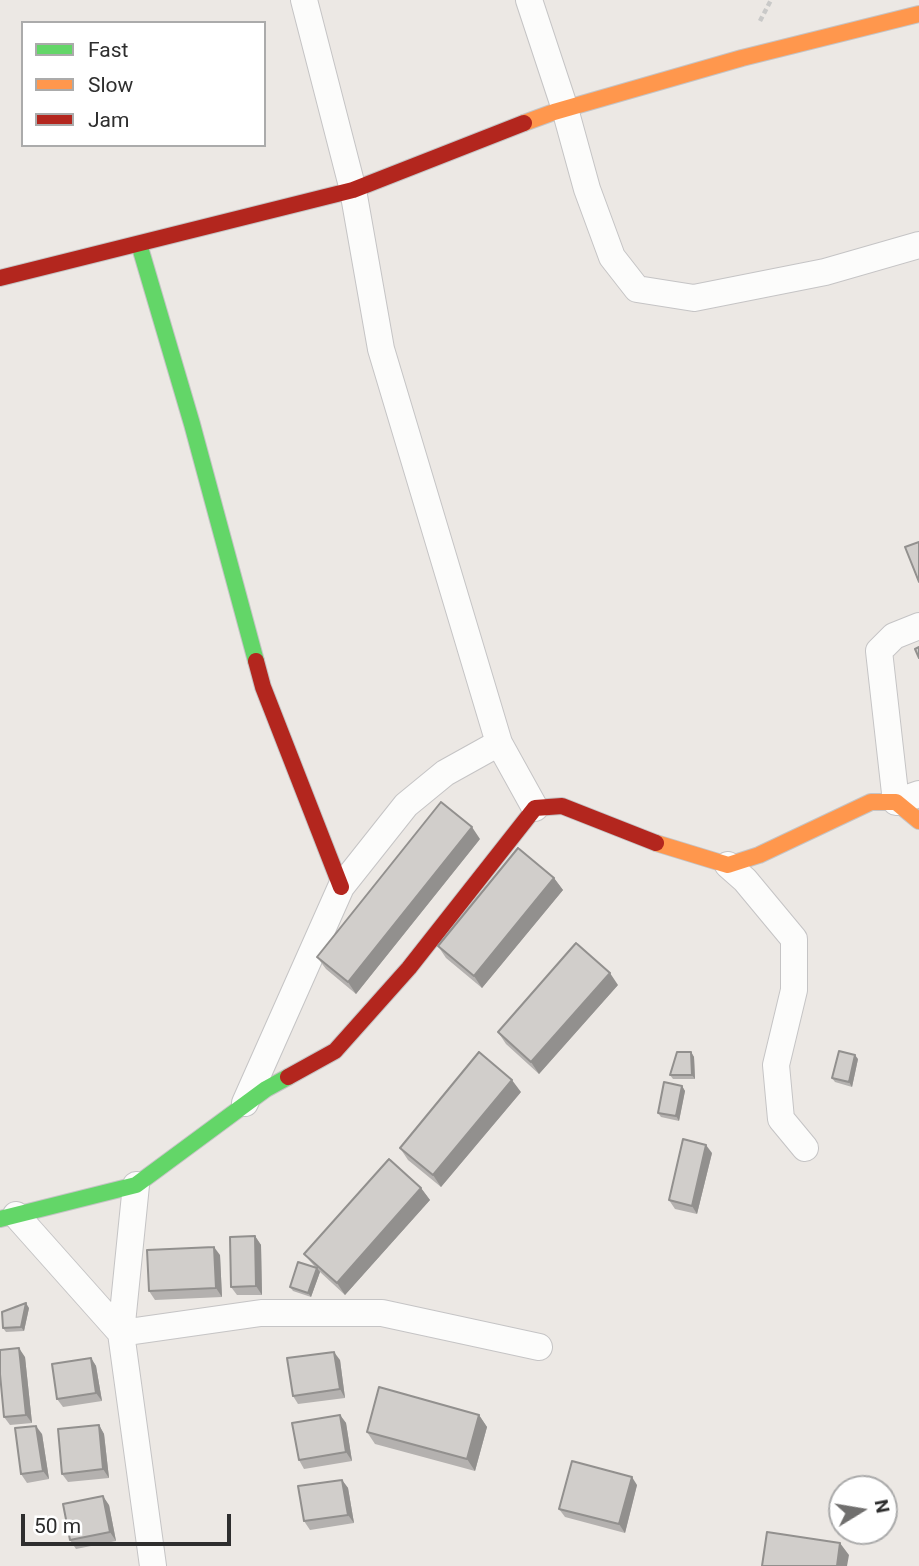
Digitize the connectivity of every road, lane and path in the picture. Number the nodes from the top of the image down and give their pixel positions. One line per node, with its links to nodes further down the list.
1 (304, 0): 5 (street)
2 (529, 0): 4 (street)
3 (919, 14): 4 (street)
4 (565, 109): 5 (street); 7 (street)
5 (353, 190): 6 (street); 10 (street)
6 (139, 244): 8 (street); 15 (street)
7 (919, 244)
8 (0, 278)
9 (919, 626): 11 (street)
10 (499, 743): 12 (street); 15 (street)
11 (908, 798): 13 (street); 14 (street)
12 (535, 808): 14 (street); 16 (street)
13 (919, 821)
14 (728, 865): 17 (street)
15 (341, 887): 16 (street)
16 (245, 1105): 18 (street)
17 (805, 1148)
18 (136, 1185): 19 (street); 20 (street)
19 (8, 1217): 20 (street)
20 (121, 1333): 21 (street); 22 (street)
21 (539, 1347)
22 (153, 1566)

